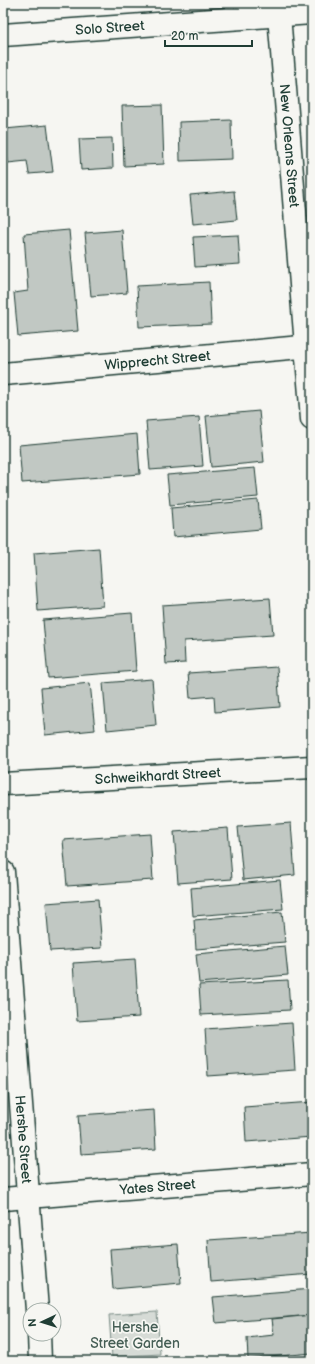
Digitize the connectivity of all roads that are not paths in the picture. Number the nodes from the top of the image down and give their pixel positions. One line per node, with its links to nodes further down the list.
1 (312, 13): 2 (street, Solo Street)
2 (279, 15): 3 (street, Solo Street); 4 (street, New Orleans Street)
3 (3, 36)
4 (309, 347): 5 (street, Wipprecht Street); 6 (street, New Orleans Street)
5 (3, 374)
6 (312, 419)
7 (312, 767): 8 (street, Schweikhardt Street)
8 (3, 784)
9 (3, 872): 11 (street, Hershe Street)
10 (312, 1174): 11 (street, Yates Street)
11 (29, 1196): 12 (street, Yates Street); 13 (street, Hershe Street)
12 (3, 1199)
13 (36, 1302)
14 (39, 1342): 15 (street)
15 (40, 1361)

